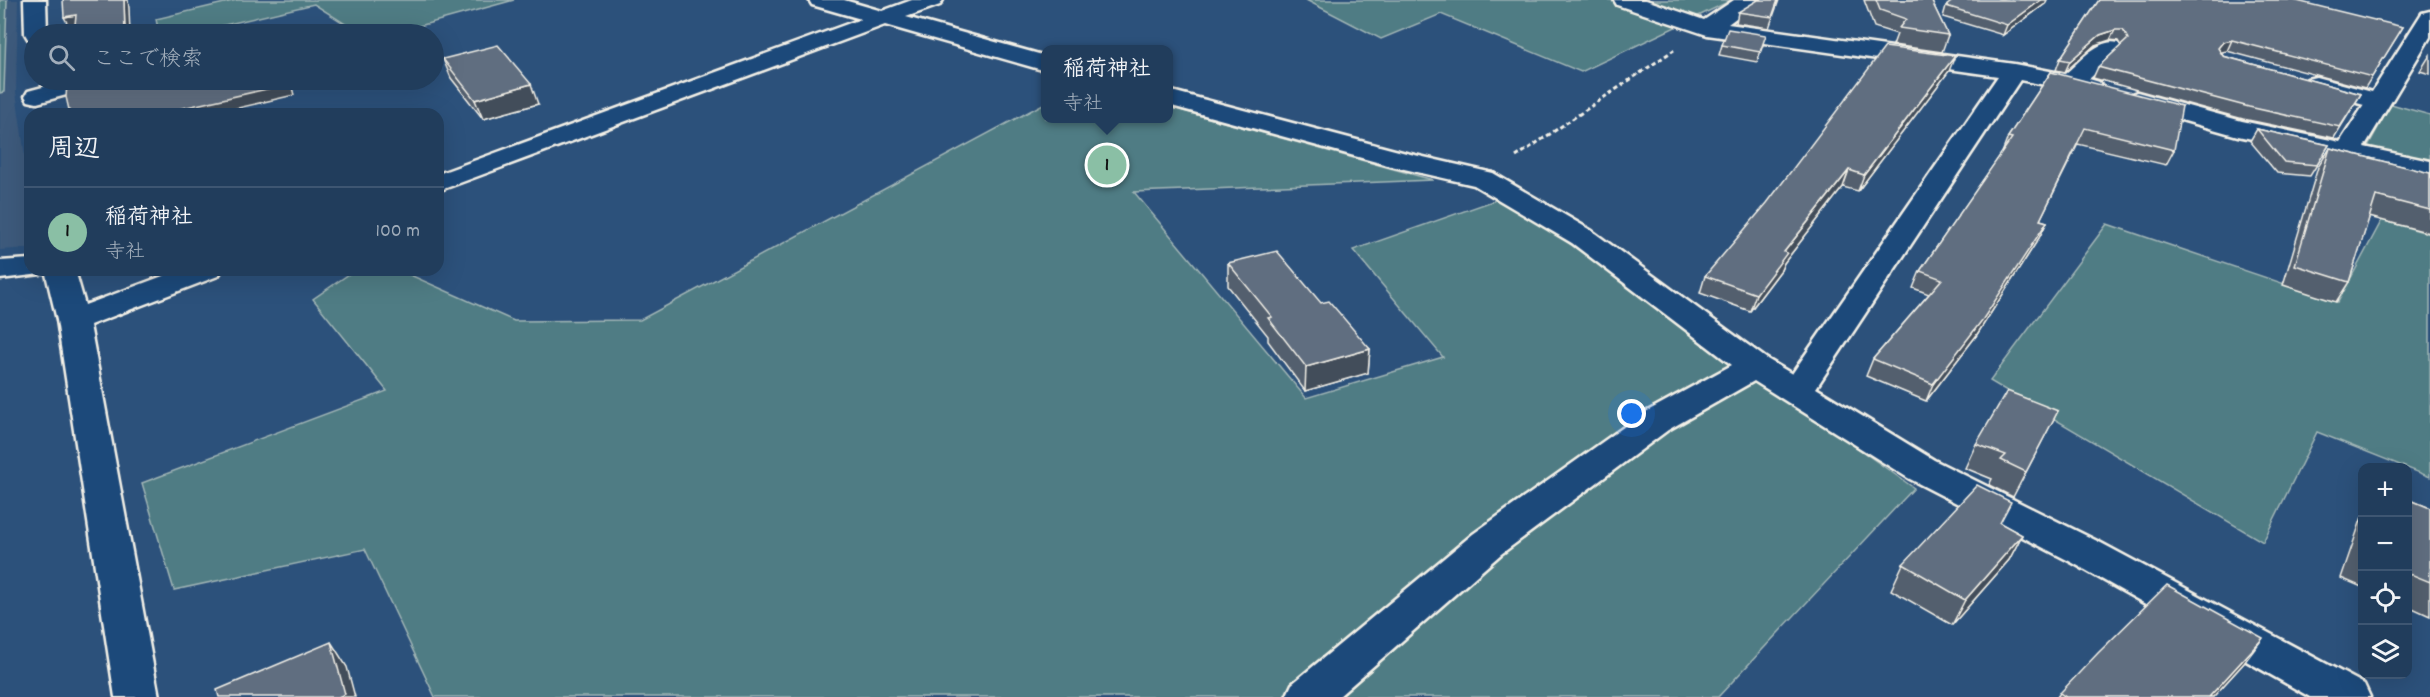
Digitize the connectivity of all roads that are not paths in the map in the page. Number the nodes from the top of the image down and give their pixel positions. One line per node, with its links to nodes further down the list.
1 (35, 0): 7 (street)
2 (820, 0): 6 (street)
3 (932, 0): 6 (street)
4 (1625, 0): 9 (street)
5 (1749, 0): 9 (street)
6 (885, 17): 11 (street); 21 (street)
7 (36, 24)
8 (2415, 27): 18 (street)
9 (1707, 28): 12 (street)
10 (2110, 48): 14 (street)
11 (1041, 62)
12 (2013, 71): 14 (street); 28 (street)
13 (2291, 78): 18 (street)
14 (2071, 82): 19 (street)
15 (60, 90): 16 (street)
16 (37, 97)
17 (1173, 98): 27 (street)
18 (2378, 101): 19 (street)
19 (2348, 152): 20 (street)
20 (2430, 169)
21 (444, 181)
22 (24, 268): 23 (street)
23 (0, 270)
24 (62, 276): 26 (street)
25 (191, 276): 26 (street)
26 (73, 320): 29 (street)
27 (1755, 366): 28 (street); 30 (street)
28 (1797, 391): 31 (street)
29 (137, 697)
30 (1308, 697)
31 (2348, 697)

